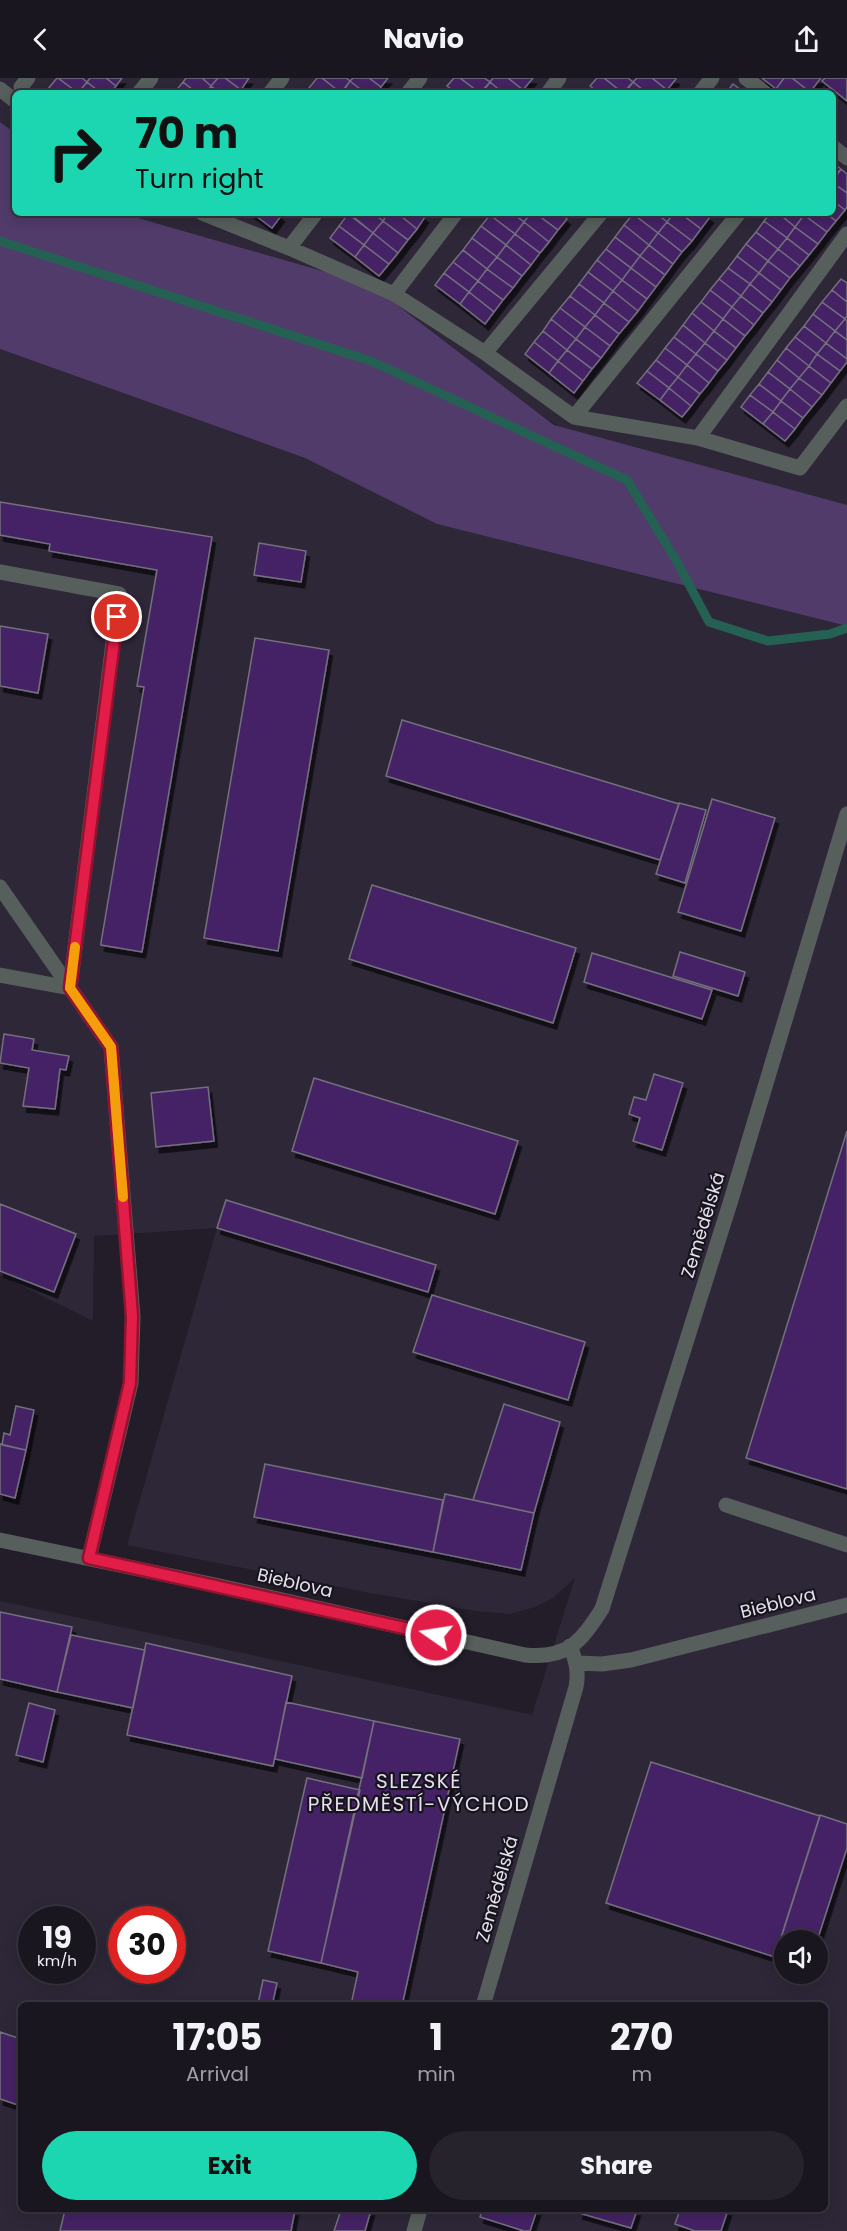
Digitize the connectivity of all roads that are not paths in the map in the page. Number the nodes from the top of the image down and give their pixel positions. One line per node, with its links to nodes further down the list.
1 (151, 78): 8 (street)
2 (282, 78): 9 (street)
3 (420, 78): 10 (street)
4 (712, 78): 11 (street)
5 (746, 78): 12 (street)
6 (0, 89): 7 (street)
7 (21, 89)
8 (141, 90)
9 (272, 90)
10 (410, 90)
11 (702, 90)
12 (761, 90)
13 (209, 216): 19 (street)
14 (314, 216): 19 (street)
15 (454, 216): 20 (street)
16 (598, 216): 21 (street)
17 (737, 216): 23 (street)
18 (847, 234): 24 (street)
19 (289, 248): 20 (street)
20 (394, 294): 21 (street)
21 (485, 352): 23 (street)
22 (847, 406): 24 (street)
23 (574, 417): 24 (street)
24 (698, 438)
25 (0, 572): 29 (street)
26 (847, 814): 35 (street, Zemědělská)
27 (0, 887): 29 (street)
28 (0, 975): 29 (street)
29 (70, 988): 33 (street)
30 (726, 1505): 32 (street)
31 (0, 1540): 33 (street, Bieblova)
32 (847, 1545)
33 (89, 1558): 35 (street, Bieblova)
34 (847, 1605): 36 (street, Bieblova)
35 (574, 1643): 36 (street, Zemědělská)
36 (577, 1663): 37 (street, Zemědělská)
37 (484, 2002)
38 (419, 2212): 39 (street)
39 (414, 2231)

